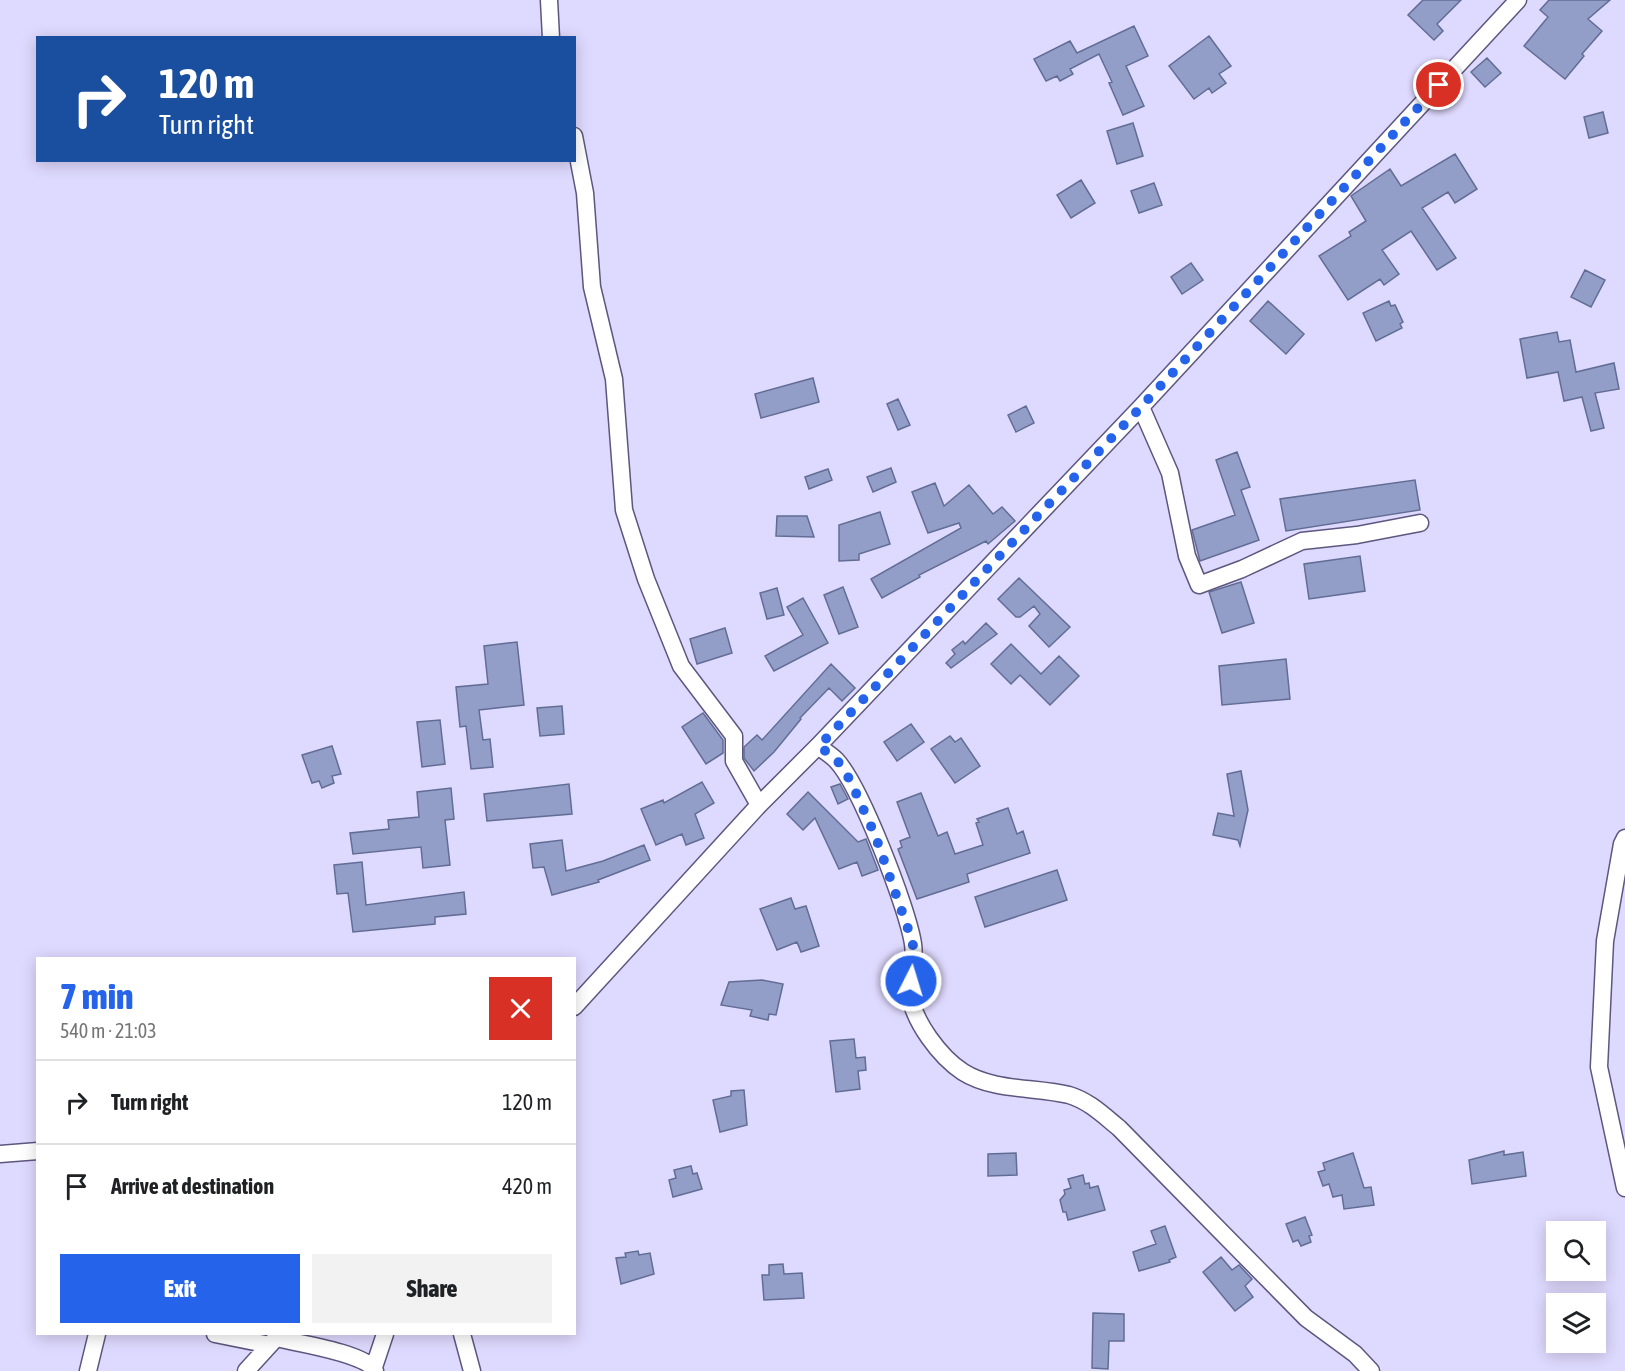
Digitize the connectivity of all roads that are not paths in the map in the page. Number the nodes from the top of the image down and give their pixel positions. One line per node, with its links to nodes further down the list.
1 (549, 0): 3 (street)
2 (1518, 0): 5 (street)
3 (552, 36)
4 (576, 146): 8 (street)
5 (1141, 407): 6 (street); 7 (street)
6 (1420, 523)
7 (819, 746): 8 (street); 23 (street)
8 (759, 805): 10 (street)
9 (1625, 838): 13 (street)
10 (576, 1005)
11 (36, 1151): 12 (street)
12 (0, 1154)
13 (1625, 1188)
14 (97, 1335): 20 (street)
15 (228, 1335): 18 (street)
16 (385, 1335): 19 (street)
17 (462, 1335): 22 (street)
18 (276, 1339): 19 (street); 21 (street)
19 (374, 1369)
20 (88, 1371)
21 (246, 1371)
22 (472, 1371)
23 (1371, 1371)

